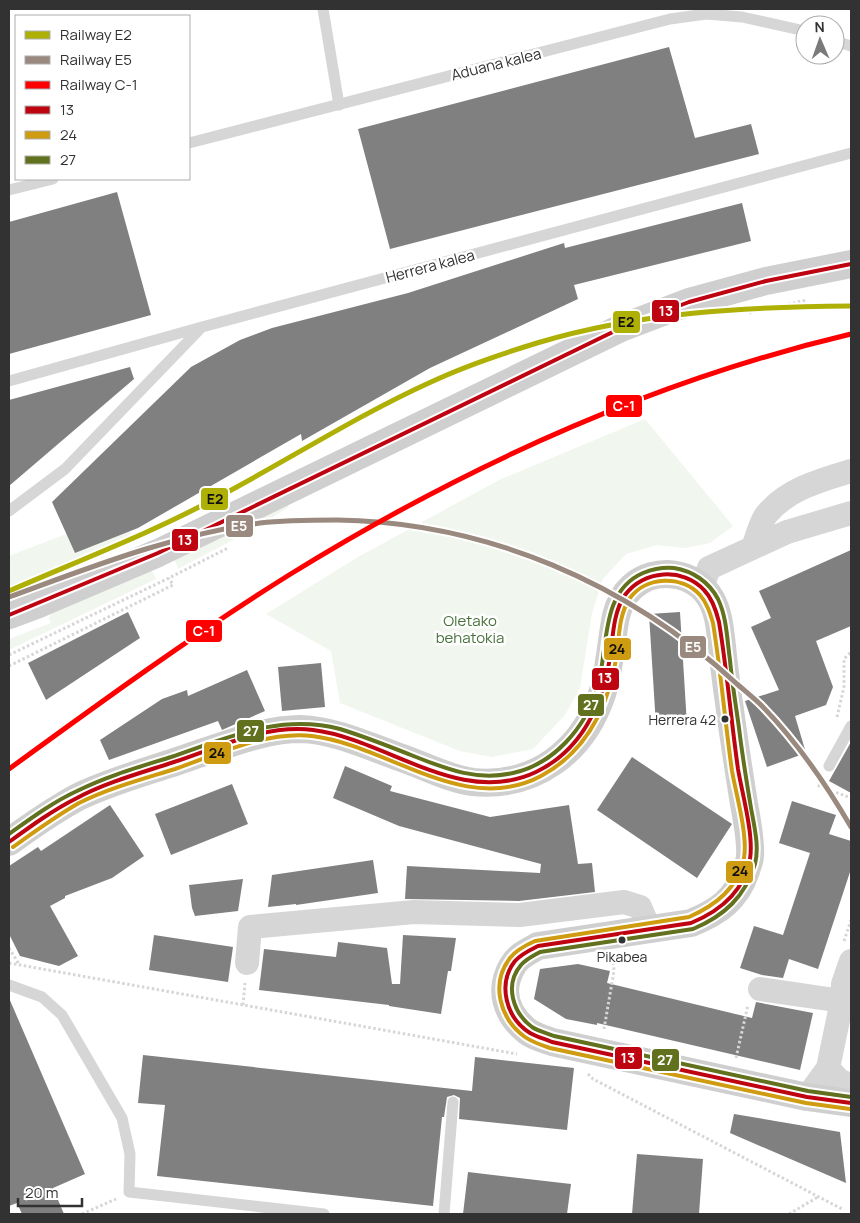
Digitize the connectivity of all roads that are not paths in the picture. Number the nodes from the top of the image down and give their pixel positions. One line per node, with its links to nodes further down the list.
1 (323, 9): 3 (lane)
2 (795, 29): 3 (lane, Aduana kalea)
3 (339, 104): 4 (lane, Aduana kalea)
4 (190, 144)
5 (851, 153): 9 (lane, Herrera kalea)
6 (49, 180): 7 (lane)
7 (9, 190)
8 (851, 264): 16 (street)
9 (202, 327): 10 (lane, Herrera kalea); 12 (lane)
10 (9, 381)
11 (851, 471): 14 (street)
12 (9, 511)
13 (851, 513): 14 (street)
14 (753, 548): 15 (street)
15 (702, 588): 19 (street); 20 (street)
16 (9, 615)
17 (851, 726): 18 (lane)
18 (829, 766)
19 (9, 842)
20 (650, 930): 22 (street); 28 (street)
21 (851, 961): 25 (street)
22 (247, 963)
23 (9, 985): 31 (lane)
24 (755, 993): 25 (street)
25 (842, 1001): 26 (street)
26 (828, 1068): 27 (street); 28 (street)
27 (851, 1086)
28 (807, 1097): 30 (street)
29 (453, 1102): 32 (lane)
30 (851, 1103)
31 (324, 1214)
32 (444, 1214)

